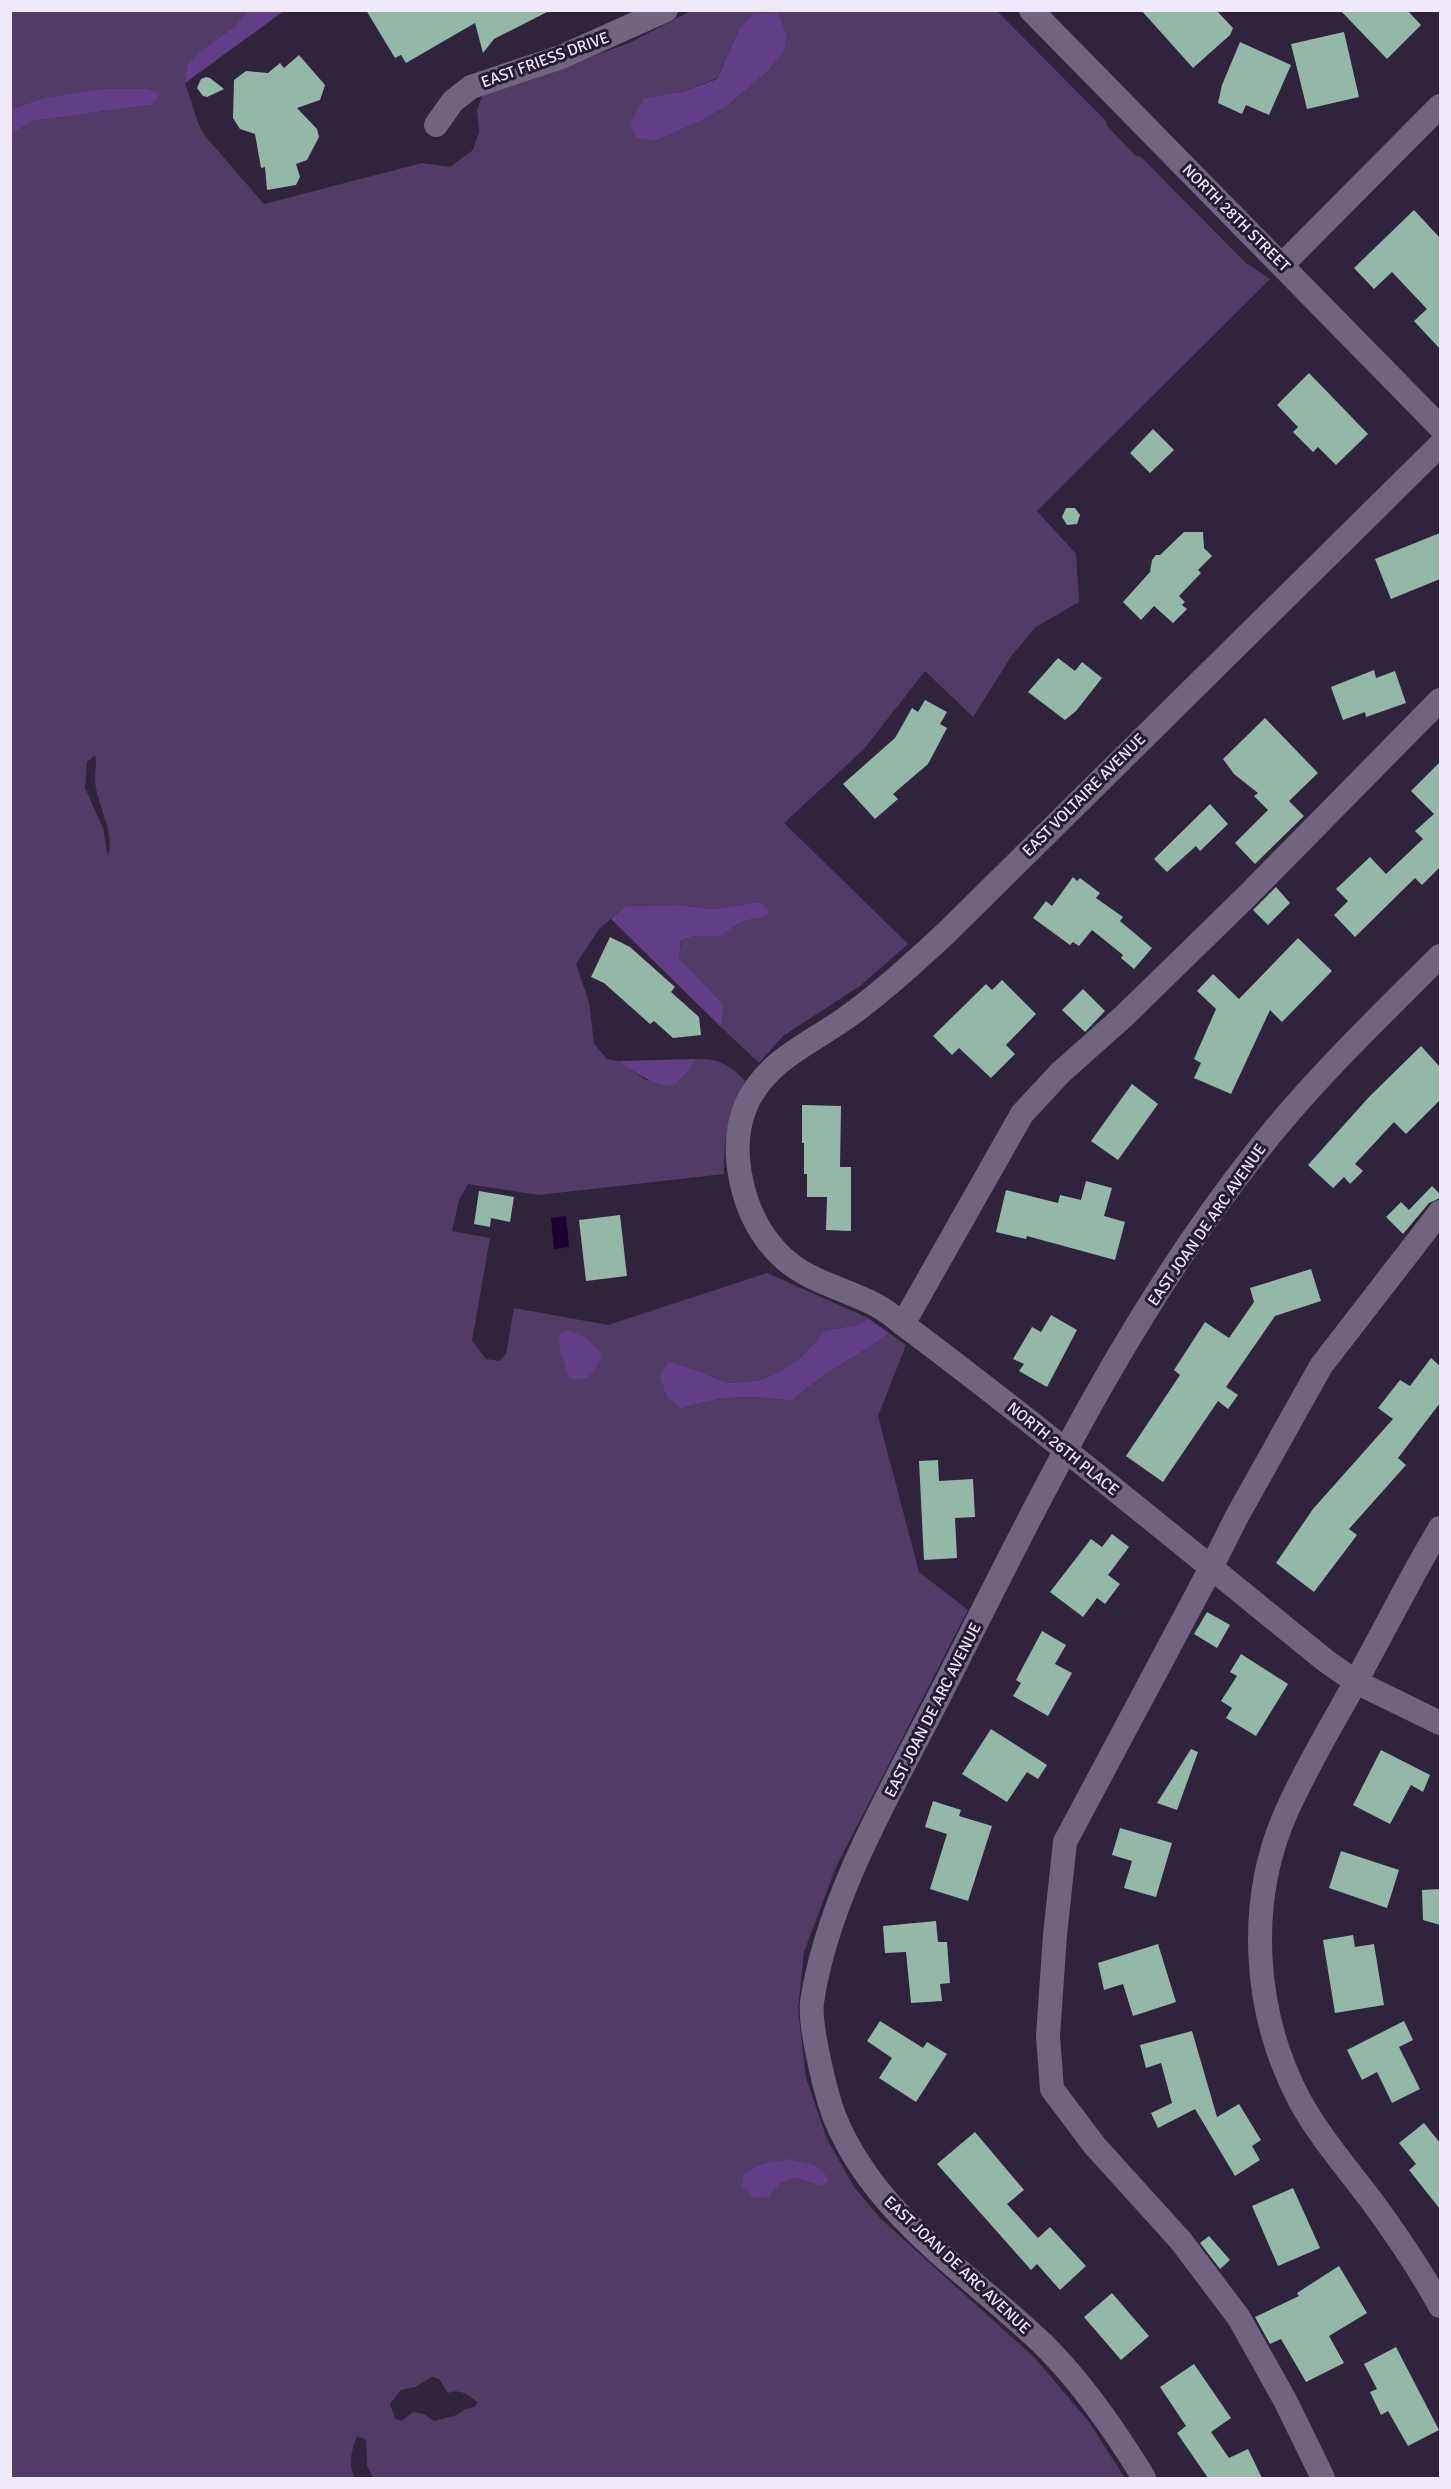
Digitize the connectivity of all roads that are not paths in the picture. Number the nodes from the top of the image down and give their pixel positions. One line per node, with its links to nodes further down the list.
1 (666, 10): 4 (street, EAST FRIESS DRIVE)
2 (1031, 10): 5 (street, NORTH 28TH STREET)
3 (1440, 106): 5 (street)
4 (436, 125)
5 (1282, 265): 6 (street, NORTH 28TH STREET)
6 (1440, 427)
7 (1440, 445): 10 (street, EAST VOLTAIRE AVENUE)
8 (1440, 700): 12 (street)
9 (1440, 956): 13 (street, EAST JOAN DE ARC AVENUE)
10 (738, 1143): 12 (street, NORTH 26TH PLACE)
11 (1440, 1212): 15 (street)
12 (903, 1324): 13 (street, NORTH 26TH PLACE)
13 (1064, 1450): 15 (street, NORTH 26TH PLACE); 19 (street, EAST JOAN DE ARC AVENUE)
14 (1440, 1528): 16 (street)
15 (1211, 1568): 16 (street, NORTH 26TH PLACE); 20 (street)
16 (1356, 1682): 17 (street, NORTH 26TH PLACE); 18 (street)
17 (1440, 1723)
18 (1440, 2306)
19 (1144, 2478)
20 (1323, 2478)

